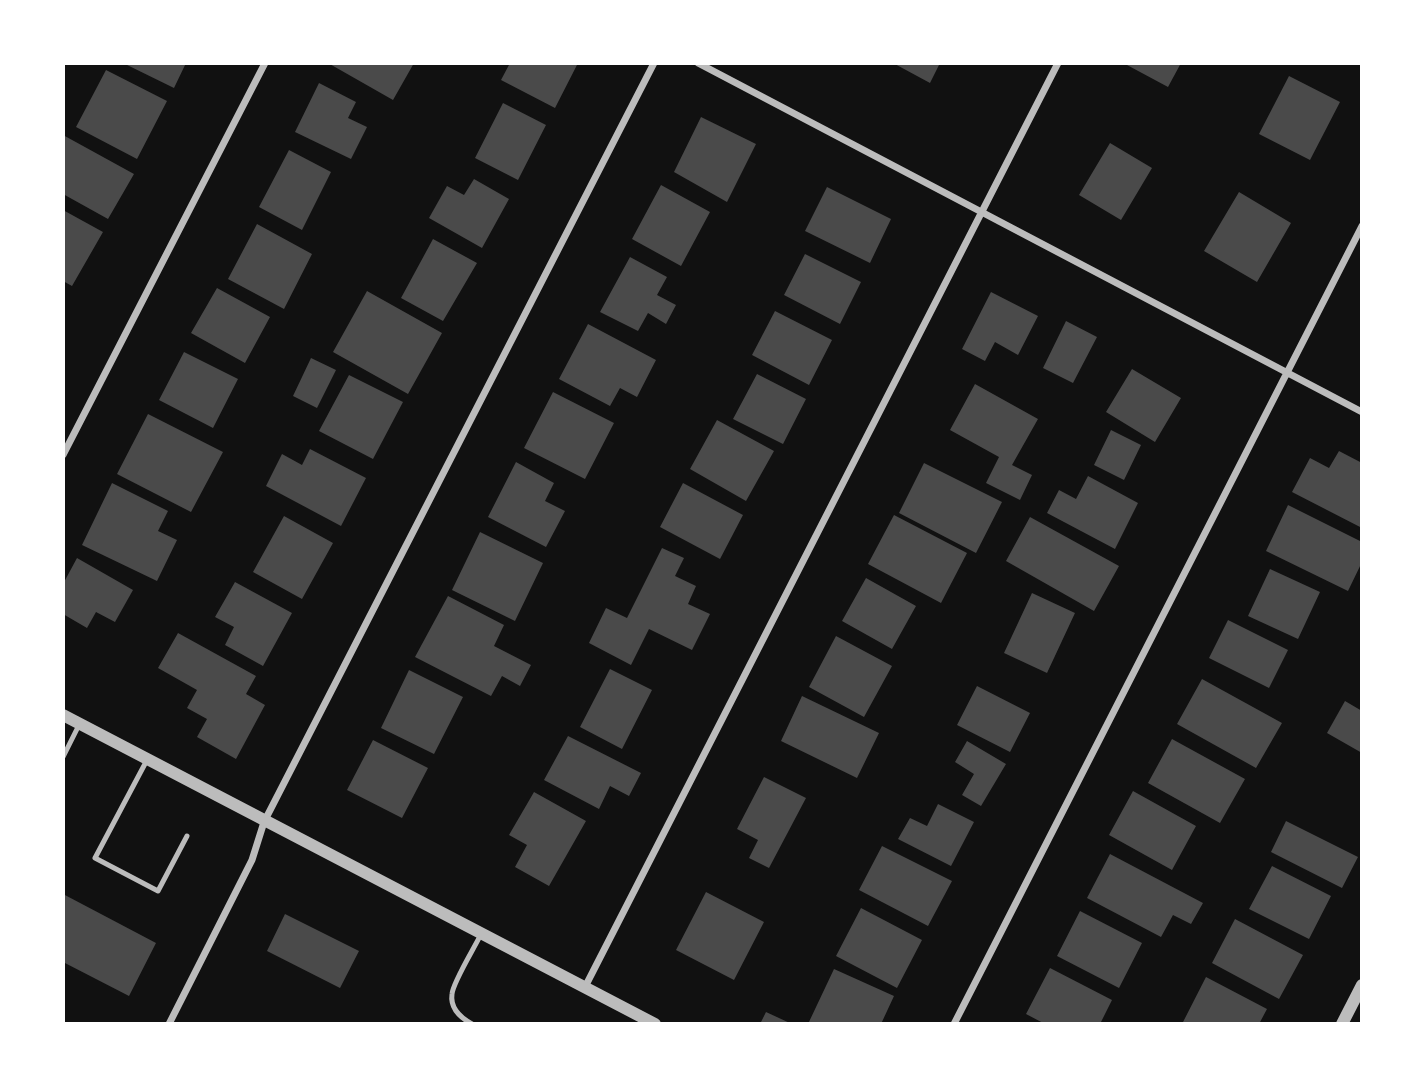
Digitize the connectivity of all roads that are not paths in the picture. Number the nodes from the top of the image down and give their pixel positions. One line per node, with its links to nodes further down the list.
1 (265, 63): 9 (street)
2 (654, 63): 14 (street)
3 (698, 63): 5 (street)
4 (1058, 63): 5 (street)
5 (980, 212): 7 (street); 18 (street)
6 (1362, 226): 7 (street)
7 (1287, 372): 8 (street); 22 (street)
8 (1362, 412)
9 (63, 455)
10 (63, 716): 11 (street)
11 (80, 724): 12 (lane); 13 (street)
12 (63, 757)
13 (147, 760): 14 (street); 15 (lane)
14 (264, 821): 16 (street); 19 (street)
15 (187, 836)
16 (481, 933): 18 (street); 20 (lane)
17 (1362, 985): 23 (street)
18 (585, 988): 21 (street)
19 (169, 1024)
20 (472, 1024)
21 (654, 1024)
22 (954, 1024)
23 (1342, 1024)

